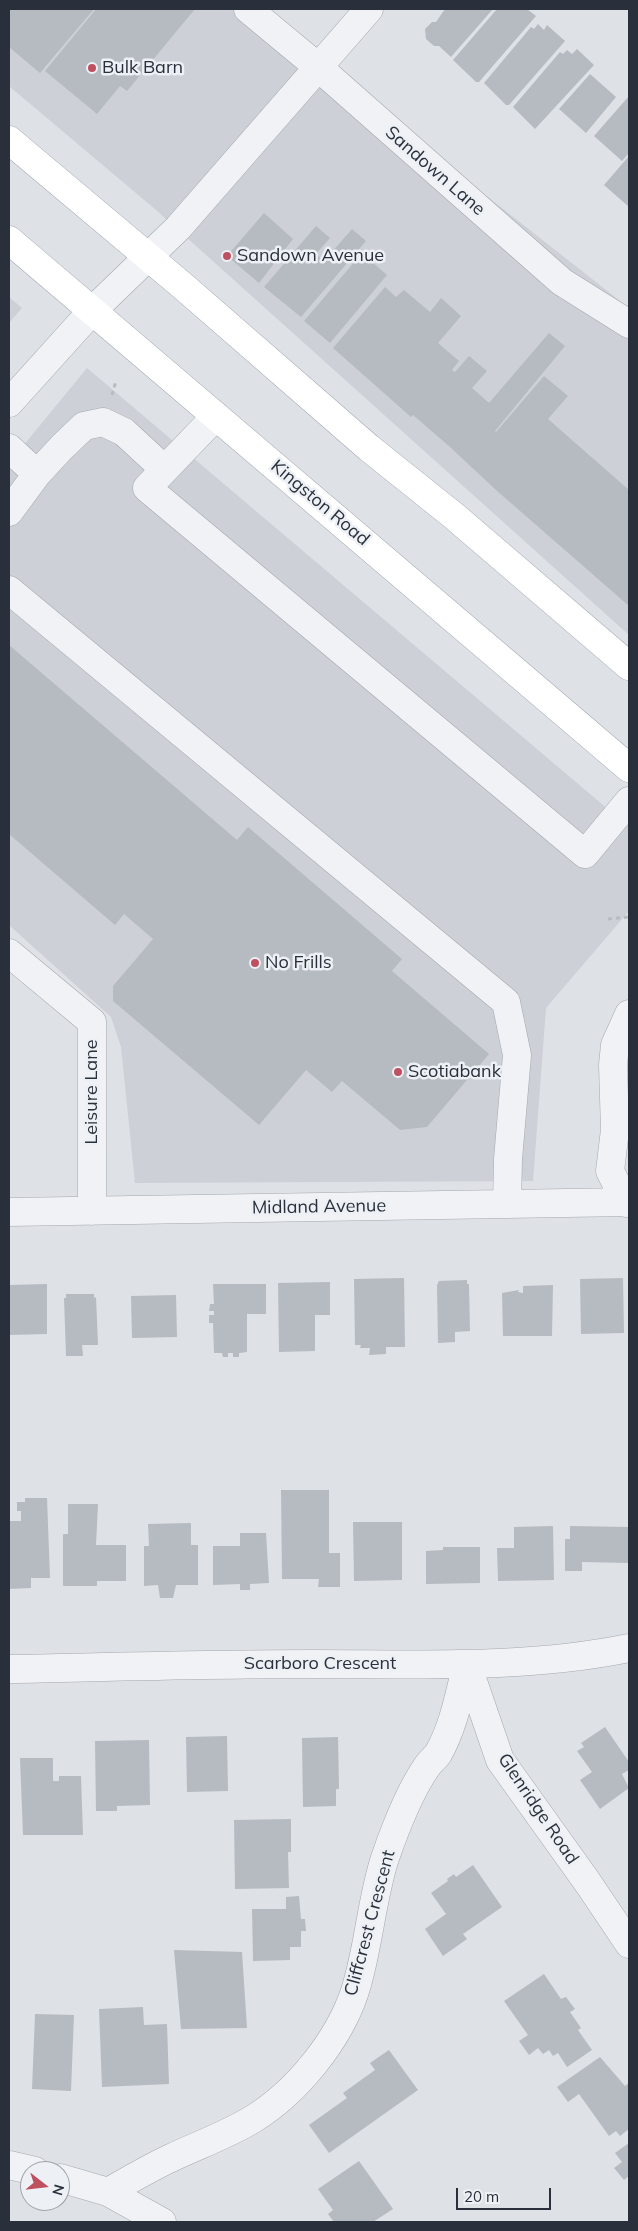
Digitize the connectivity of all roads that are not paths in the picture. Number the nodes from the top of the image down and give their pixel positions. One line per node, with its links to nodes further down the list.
1 (248, 9): 3 (street, Sandown Lane)
2 (369, 9): 3 (street)
3 (318, 67): 6 (street); 8 (street, Sandown Lane)
4 (9, 140): 6 (main road)
5 (9, 240): 7 (main road, Kingston Road)
6 (150, 258): 7 (street); 16 (main road)
7 (92, 311): 9 (street); 10 (main road, Kingston Road)
8 (629, 324)
9 (9, 403)
10 (216, 416): 12 (street); 17 (main road, Kingston Road)
11 (9, 448): 13 (street)
12 (164, 469): 13 (street); 18 (street)
13 (37, 474): 14 (street)
14 (9, 512)
15 (9, 590): 22 (street)
16 (629, 666)
17 (629, 768)
18 (629, 801)
19 (9, 953): 23 (street, Leisure Lane)
20 (629, 1014): 21 (street)
21 (628, 1203): 22 (street, Midland Avenue)
22 (507, 1204): 23 (street, Midland Avenue)
23 (92, 1211): 24 (street, Midland Avenue)
24 (9, 1212)
25 (629, 1648): 26 (street, Scarboro Crescent)
26 (467, 1664): 27 (street, Scarboro Crescent); 28 (street, Glenridge Road); 30 (street, Cliffcrest Crescent)
27 (9, 1669)
28 (629, 1944)
29 (70, 2181): 30 (street)
30 (108, 2192): 31 (street)
31 (162, 2222)

